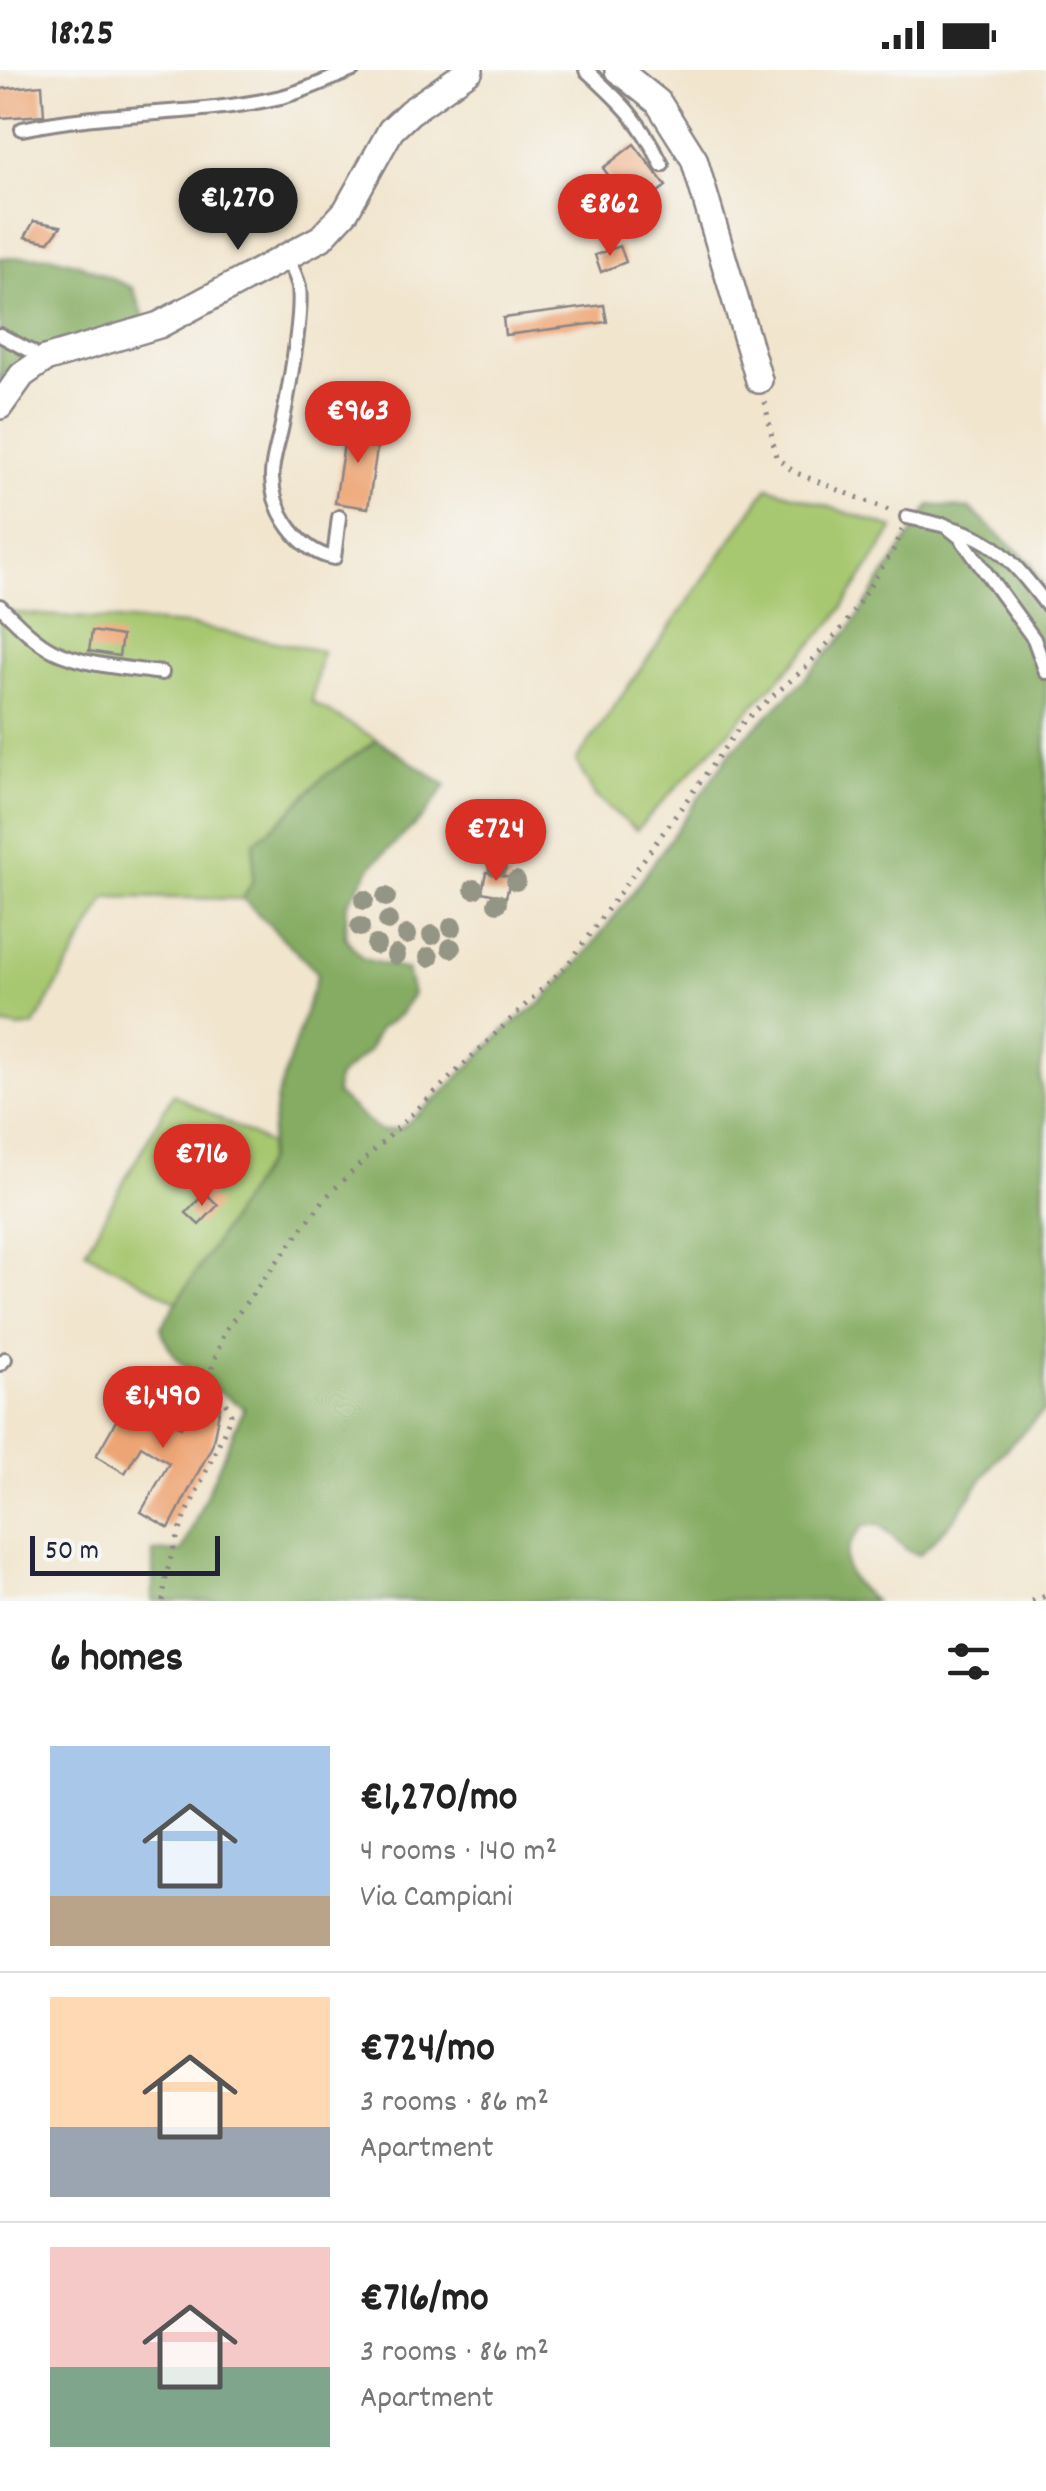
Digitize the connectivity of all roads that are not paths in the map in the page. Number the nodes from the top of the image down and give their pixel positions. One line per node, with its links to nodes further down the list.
1 (353, 70): 5 (lane)
2 (470, 70): 7 (street)
3 (586, 70): 6 (lane)
4 (618, 70): 10 (street)
5 (22, 130)
6 (662, 165)
7 (288, 258): 9 (street); 12 (lane)
8 (0, 335): 9 (lane)
9 (38, 364): 11 (street)
10 (759, 380)
11 (0, 406)
12 (339, 517)
13 (907, 517): 14 (lane)
14 (945, 526): 15 (lane); 17 (lane)
15 (1046, 604)
16 (0, 606): 18 (lane)
17 (1046, 672)
18 (162, 673)

